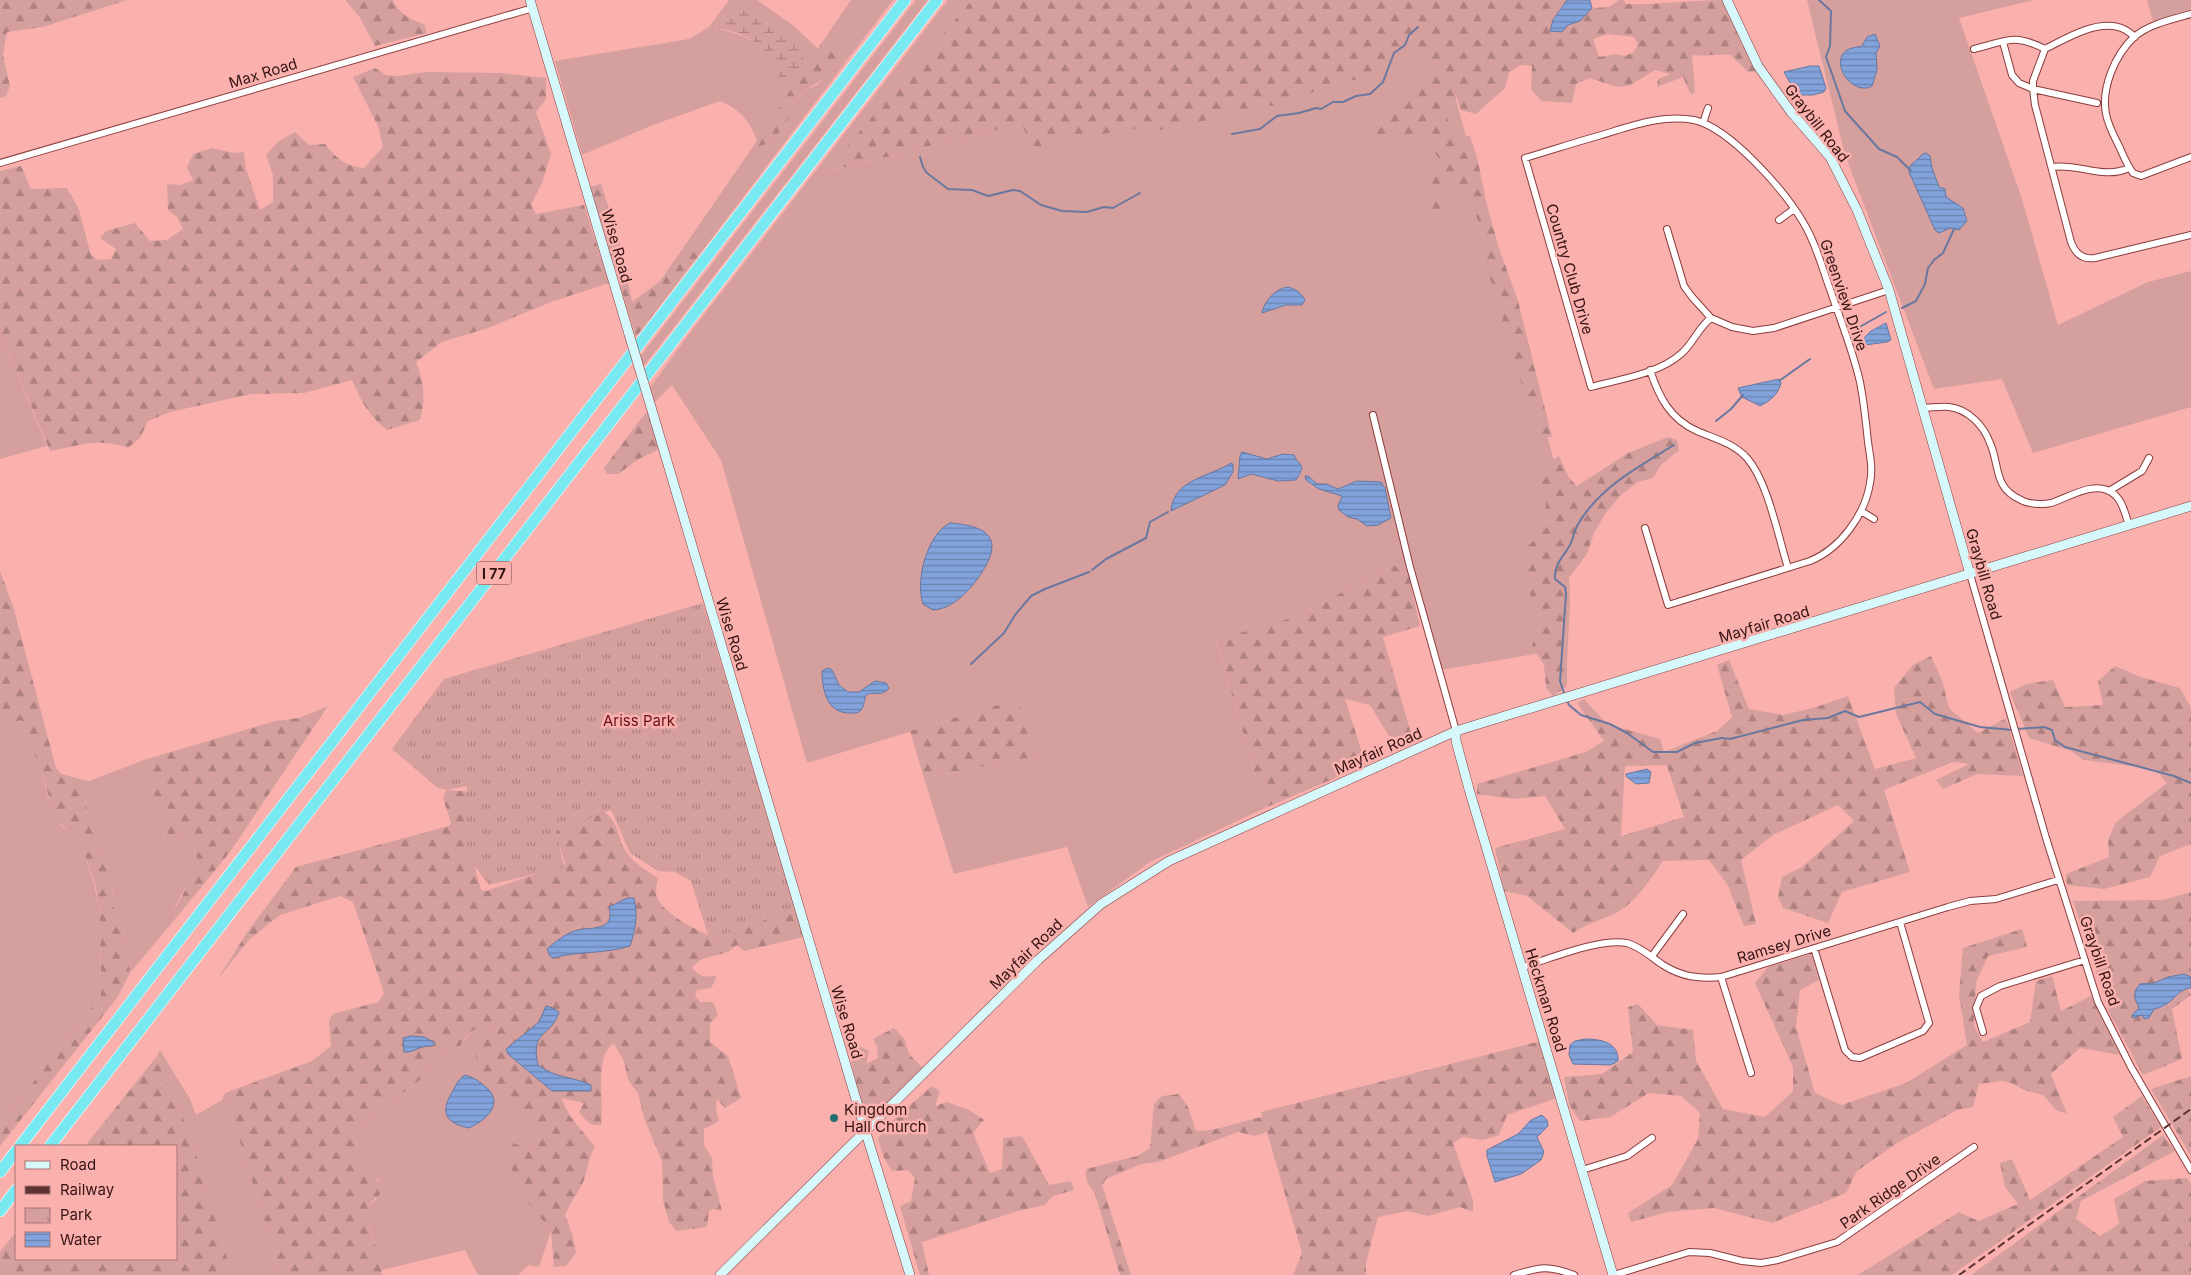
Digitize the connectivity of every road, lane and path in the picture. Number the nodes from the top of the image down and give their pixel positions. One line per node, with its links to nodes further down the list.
1 (905, 0): 51 (highway, I 77)
2 (937, 0): 52 (highway, I 77)
3 (1727, 0): 23 (street, Graybill Road)
4 (531, 4): 16 (street, Max Road); 49 (street, Wise Road, bridge)
5 (2191, 14): 6 (street)
6 (2135, 37): 9 (street); 18 (street)
7 (2003, 42): 8 (street); 9 (street); 10 (street)
8 (1974, 49)
9 (2045, 49): 10 (street)
10 (2033, 89): 11 (street); 17 (street)
11 (2097, 103)
12 (1708, 108): 13 (street)
13 (1703, 123): 15 (street, Greenview Drive); 19 (street, Greenview Drive)
14 (2191, 157): 18 (street)
15 (1525, 158): 26 (street, Country Club Drive)
16 (0, 163)
17 (2052, 167): 18 (street); 22 (street)
18 (2129, 168)
19 (1794, 209): 20 (street); 24 (street, Greenview Drive)
20 (1779, 220)
21 (1667, 229): 25 (street)
22 (2191, 235)
23 (1889, 290): 24 (street); 27 (street, Graybill Road)
24 (1836, 307): 25 (street); 32 (street, Greenview Drive)
25 (1711, 318): 26 (street)
26 (1650, 370): 36 (street)
27 (1922, 408): 30 (street); 37 (street, Graybill Road)
28 (1373, 415): 38 (street)
29 (2149, 458): 30 (street)
30 (2109, 491): 34 (street)
31 (2191, 506): 34 (street, Mayfair Road)
32 (1861, 511): 33 (street); 36 (street, Greenview Drive)
33 (1874, 519)
34 (2129, 526): 37 (street, Mayfair Road)
35 (1645, 528): 36 (street, Greenview Drive)
36 (1788, 568)
37 (1970, 574): 38 (street, Mayfair Road); 39 (street, Graybill Road)
38 (1456, 732): 45 (street, Heckman Road); 49 (street, Mayfair Road)
39 (2058, 880): 41 (street, Ramsey Drive); 44 (street, Graybill Road)
40 (1683, 914): 43 (street)
41 (1900, 922): 42 (street, Ramsey Drive); 42 (street)
42 (1814, 948): 46 (street, Ramsey Drive)
43 (1652, 956): 45 (street, Ramsey Drive); 46 (street, Ramsey Drive)
44 (2085, 960): 47 (street); 56 (street, Graybill Road)
45 (1522, 967): 55 (street, Heckman Road)
46 (1722, 977): 48 (street)
47 (1983, 1032)
48 (1751, 1074)
49 (866, 1133): 60 (street, Mayfair Road); 61 (street, Wise Road)
50 (1652, 1138): 55 (street)
51 (21, 1145)
52 (51, 1145)
53 (1974, 1147): 64 (street, Park Ridge Drive)
54 (15, 1152): 57 (highway)
55 (1582, 1170): 64 (street, Heckman Road)
56 (2191, 1170)
57 (0, 1172)
58 (15, 1191): 59 (highway)
59 (0, 1211)
60 (720, 1275)
61 (910, 1275)
62 (1514, 1275): 63 (street)
63 (1574, 1275)
64 (1614, 1275)

